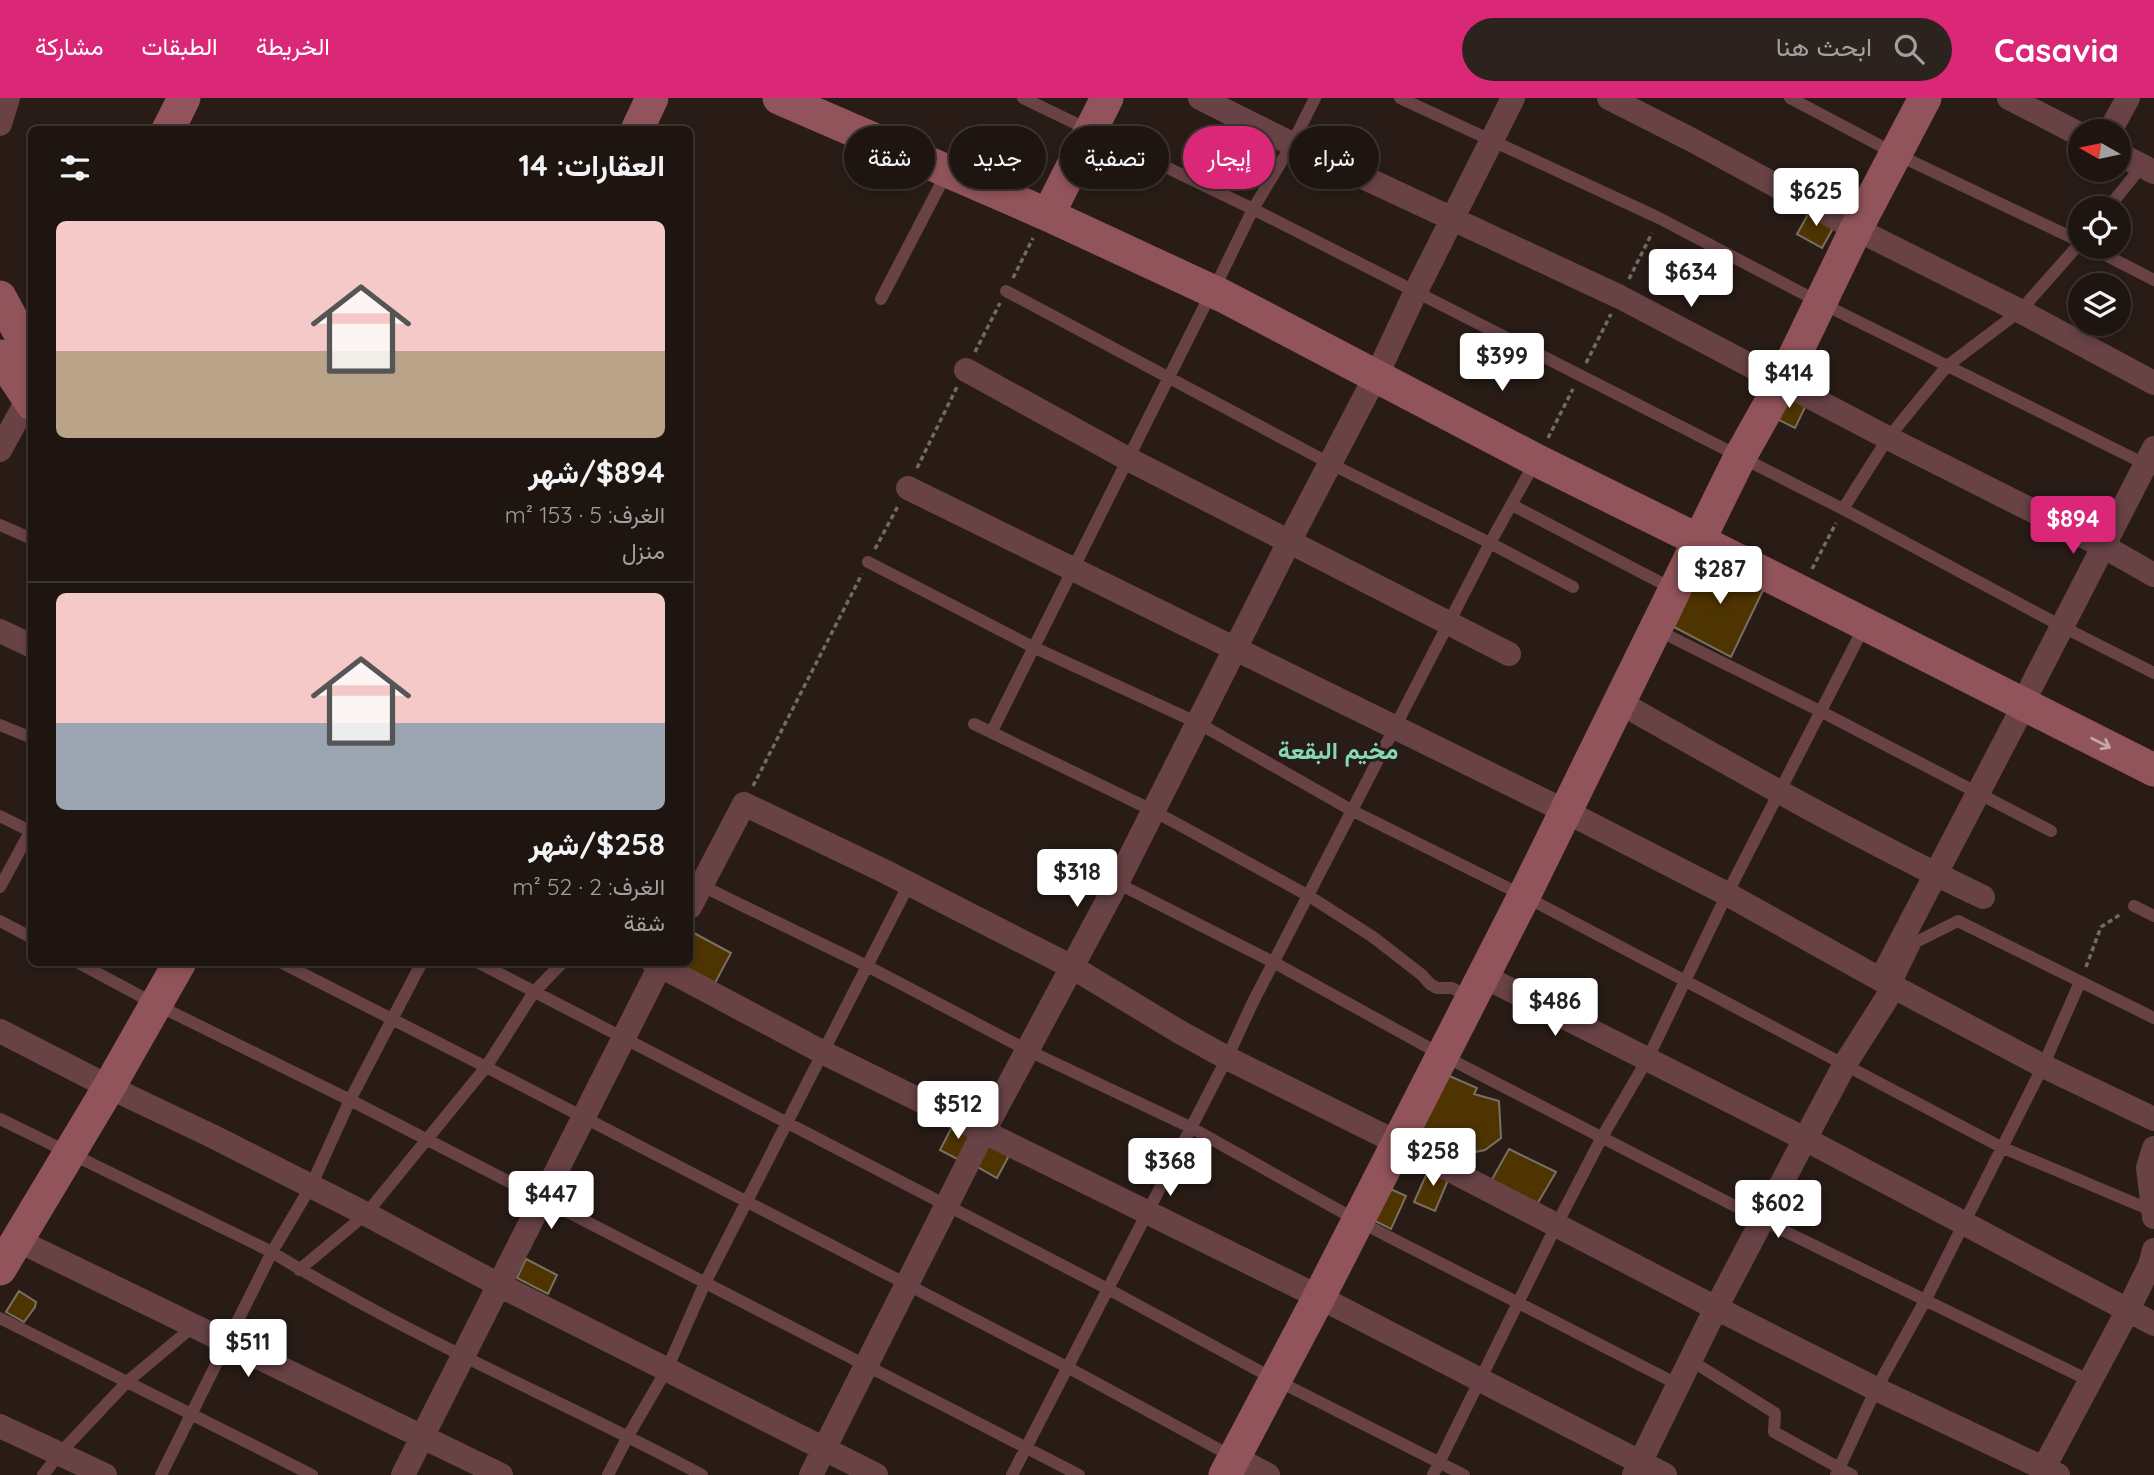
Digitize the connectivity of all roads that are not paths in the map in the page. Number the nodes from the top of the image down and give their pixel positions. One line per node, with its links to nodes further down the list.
1 (8, 98): 18 (street)
2 (184, 98): 19 (street)
3 (652, 98): 20 (street)
4 (779, 98): 32 (street)
5 (822, 98): 36 (street)
6 (1023, 98): 21 (lane)
7 (1107, 98): 22 (street)
8 (1200, 98): 25 (street)
9 (1315, 98): 23 (lane)
10 (1400, 98): 26 (lane)
11 (1513, 98): 26 (street)
12 (1609, 98): 39 (street)
13 (1790, 98): 28 (lane)
14 (1925, 98): 28 (street)
15 (2009, 98): 24 (street)
16 (2128, 98): 17 (street)
17 (2117, 119)
18 (0, 124)
19 (170, 126)
20 (639, 126)
21 (1077, 126)
22 (1092, 126)
23 (1301, 126)
24 (2068, 128)
25 (1289, 142)
26 (1491, 142): 38 (street); 49 (lane)
27 (1289, 149): 37 (lane)
28 (1896, 154): 39 (street); 40 (lane)
29 (2132, 161): 30 (street)
30 (2148, 169): 35 (lane)
31 (1169, 170): 37 (lane)
32 (947, 172): 36 (street); 48 (lane)
33 (1379, 185): 38 (street)
34 (1060, 189): 36 (street)
35 (2120, 196)
36 (1051, 207): 44 (street)
37 (1252, 209): 44 (lane); 46 (lane)
38 (1452, 220): 46 (street); 57 (street)
39 (1856, 229): 49 (street); 50 (street)
40 (2068, 236)
41 (2068, 257): 50 (lane)
42 (2113, 259): 43 (lane)
43 (2154, 280)
44 (1216, 284): 55 (street); 56 (lane)
45 (1006, 291): 56 (lane)
46 (1415, 293): 55 (street); 64 (lane)
47 (0, 297): 51 (street)
48 (881, 299)
49 (1821, 303): 53 (lane); 57 (street)
50 (2020, 312): 53 (lane); 58 (street)
51 (28, 349)
52 (0, 356): 59 (street)
53 (1947, 366): 61 (lane); 66 (lane)
54 (965, 370): 65 (street)
55 (1378, 370): 63 (street); 67 (street)
56 (1168, 378): 65 (lane); 67 (lane)
57 (1782, 382): 61 (street); 64 (street)
58 (2154, 383)
59 (28, 395)
60 (28, 401): 62 (street)
61 (1888, 438): 70 (lane); 76 (street)
62 (0, 450)
63 (1541, 452): 69 (lane); 72 (street)
64 (1740, 457): 70 (lane); 72 (street)
65 (1128, 459): 74 (street); 78 (lane)
66 (2151, 460): 76 (street)
67 (1329, 463): 74 (street); 75 (lane)
68 (908, 488): 78 (street)
69 (1512, 505): 75 (lane); 81 (lane)
70 (1843, 509): 84 (lane)
71 (0, 524): 73 (lane)
72 (1704, 533): 81 (street); 83 (street); 92 (street)
73 (28, 537)
74 (1289, 542): 82 (street); 89 (street)
75 (1490, 543): 80 (lane); 82 (lane)
76 (2104, 547): 79 (street); 84 (street)
77 (868, 562): 88 (lane)
78 (1073, 569): 88 (lane); 89 (street)
79 (2154, 575)
80 (1573, 587)
81 (1674, 590): 85 (street)
82 (1449, 623): 90 (street); 98 (lane)
83 (1865, 625): 92 (street); 94 (lane)
84 (2063, 627): 91 (lane); 92 (street)
85 (1655, 629): 93 (street); 94 (lane)
86 (0, 631): 87 (street)
87 (28, 644)
88 (1034, 647): 95 (lane); 99 (lane)
89 (1236, 650): 95 (street); 98 (street)
90 (1509, 654)
91 (2154, 673)
92 (2028, 695): 101 (street); 102 (street, one-way to 102); 104 (street)
93 (1619, 702): 103 (street); 107 (street)
94 (1820, 711): 103 (lane); 104 (lane)
95 (1198, 723): 105 (street); 106 (lane)
96 (0, 724): 100 (lane)
97 (974, 724): 99 (lane)
98 (1396, 729): 106 (lane); 107 (street)
99 (992, 731): 105 (lane)
100 (28, 736)
101 (2154, 746)
102 (2154, 770)
103 (1779, 792): 112 (street); 117 (lane)
104 (1979, 793): 110 (lane); 112 (street)
105 (1152, 810): 113 (street); 118 (lane)
106 (1353, 811): 118 (lane); 119 (lane)
107 (1565, 811): 117 (street); 119 (street)
108 (0, 816): 109 (lane)
109 (28, 830)
110 (2052, 831)
111 (28, 836): 115 (lane)
112 (1935, 874): 120 (street); 138 (street)
113 (1117, 883): 125 (lane); 135 (street)
114 (909, 884): 116 (street); 134 (lane); 135 (street)
115 (0, 887)
116 (693, 891): 134 (lane)
117 (1727, 894): 136 (lane); 138 (street)
118 (1309, 896): 125 (lane); 139 (lane)
119 (1524, 896): 136 (lane); 139 (street)
120 (1983, 897)
121 (2134, 906): 122 (lane)
122 (2154, 916)
123 (0, 921): 124 (lane)
124 (28, 936)
125 (1275, 963): 148 (lane); 149 (lane)
126 (84, 966): 141 (lane)
127 (178, 966): 141 (street)
128 (287, 966): 143 (lane)
129 (420, 966): 143 (lane)
130 (485, 966): 140 (lane)
131 (559, 966): 140 (lane)
132 (657, 966): 145 (street)
133 (662, 966): 147 (street)
134 (867, 966): 146 (lane); 147 (lane)
135 (1072, 967): 146 (street); 149 (street)
136 (1684, 979): 150 (lane); 151 (lane)
137 (2080, 982): 138 (lane); 142 (lane); 152 (lane)
138 (1887, 983): 151 (street); 152 (street)
139 (1478, 987): 148 (street); 150 (street)
140 (534, 992): 145 (lane); 153 (lane)
141 (155, 1004): 154 (street); 155 (lane)
142 (2154, 1018)
143 (393, 1019): 153 (lane); 155 (lane)
144 (0, 1031): 154 (street)
145 (624, 1039): 156 (street); 159 (lane)
146 (1027, 1050): 160 (lane); 161 (street)
147 (824, 1053): 159 (lane); 161 (street)
148 (1442, 1055): 162 (lane); 165 (street)
149 (1227, 1058): 160 (lane); 165 (street)
150 (1647, 1060): 162 (lane); 164 (street)
151 (1845, 1063): 164 (street); 166 (lane)
152 (2043, 1066): 158 (street); 166 (lane)
153 (486, 1067): 156 (lane); 163 (lane)
154 (109, 1087): 168 (street); 169 (street)
155 (350, 1100): 163 (lane); 169 (lane)
156 (584, 1118): 170 (street); 171 (lane)
157 (0, 1119): 168 (lane)
158 (2154, 1119)
159 (786, 1123): 171 (lane); 172 (lane)
160 (1190, 1127): 173 (lane); 177 (lane)
161 (984, 1131): 172 (street); 173 (street)
162 (1602, 1137): 176 (lane); 178 (lane)
163 (426, 1139): 170 (lane); 174 (lane)
164 (1805, 1139): 176 (street); 179 (street)
165 (1398, 1143): 177 (street); 178 (street)
166 (2001, 1147): 175 (lane); 179 (lane)
167 (2154, 1148): 175 (street)
168 (69, 1154): 180 (street); 182 (lane)
169 (311, 1186): 174 (street); 182 (lane)
170 (542, 1199): 185 (lane); 186 (street)
171 (747, 1202): 185 (lane); 187 (lane)
172 (946, 1207): 187 (street); 188 (lane)
173 (1147, 1212): 188 (lane); 189 (street)
174 (366, 1214): 184 (lane); 186 (street)
175 (2153, 1214)
176 (1762, 1220): 190 (lane); 192 (street)
177 (1358, 1221): 189 (street); 191 (lane)
178 (1557, 1224): 191 (lane); 192 (street)
179 (1964, 1224): 190 (lane); 193 (street)
180 (13, 1237): 183 (street); 196 (street)
181 (2154, 1250): 193 (street)
182 (272, 1252): 184 (lane); 197 (lane)
183 (0, 1269)
184 (299, 1270): 198 (lane)
185 (705, 1283): 200 (lane); 202 (lane)
186 (499, 1285): 198 (street); 202 (street)
187 (907, 1286): 200 (street); 201 (lane)
188 (1108, 1289): 201 (lane); 203 (lane)
189 (1319, 1297): 203 (street); 204 (street)
190 (1926, 1299): 206 (lane); 208 (lane)
191 (1518, 1303): 204 (lane); 207 (lane)
192 (1716, 1308): 199 (street); 208 (street)
193 (2128, 1310): 195 (street); 206 (street)
194 (0, 1318): 205 (lane)
195 (2154, 1324)
196 (195, 1325): 197 (street); 205 (lane)
197 (226, 1343): 209 (lane); 212 (street)
198 (462, 1357): 211 (lane); 212 (street)
199 (1690, 1360): 207 (street); 219 (lane)
200 (866, 1366): 213 (lane); 214 (street)
201 (1068, 1367): 213 (lane); 217 (lane)
202 (667, 1369): 211 (lane); 214 (street)
203 (1274, 1379): 216 (lane); 217 (street)
204 (1479, 1380): 216 (lane); 218 (street)
205 (128, 1381): 209 (lane); 215 (lane)
206 (2090, 1381): 220 (street)
207 (1679, 1385): 218 (street)
208 (1876, 1389): 219 (lane); 220 (street)
209 (192, 1414): 223 (lane); 224 (lane)
210 (0, 1426): 215 (street)
211 (628, 1436): 227 (lane); 228 (lane)
212 (422, 1437): 225 (street); 226 (street)
213 (1026, 1447): 231 (lane); 232 (lane)
214 (824, 1449): 229 (street); 230 (street)
215 (60, 1453): 221 (lane); 222 (street)
216 (1440, 1463): 234 (lane); 235 (lane)
217 (1230, 1466): 233 (street)
218 (1637, 1469): 236 (street)
219 (1837, 1472): 237 (lane)
220 (2047, 1473)
221 (43, 1475)
222 (105, 1475)
223 (161, 1475)
224 (312, 1475)
225 (403, 1475)
226 (501, 1475)
227 (608, 1475)
228 (702, 1475)
229 (811, 1475)
230 (876, 1475)
231 (1012, 1475)
232 (1079, 1475)
233 (1268, 1475)
234 (1433, 1475)
235 (1464, 1475)
236 (1665, 1475)
237 (1852, 1475)

